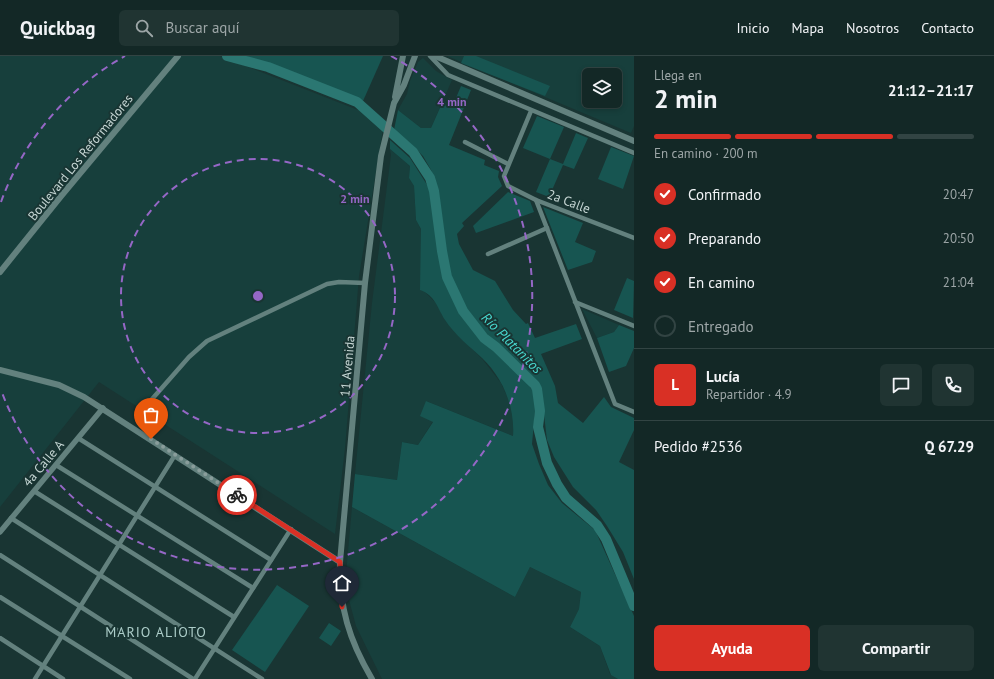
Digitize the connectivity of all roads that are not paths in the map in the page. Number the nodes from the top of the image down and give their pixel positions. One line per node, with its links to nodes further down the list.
1 (178, 56): 18 (main road, Boulevard Los Reformadores)
2 (403, 56): 8 (main road)
3 (415, 56): 8 (main road, 11 Avenida)
4 (430, 56): 7 (street)
5 (435, 56): 6 (main road)
6 (442, 60): 7 (street); 10 (main road)
7 (439, 67): 9 (street)
8 (394, 103): 19 (main road, 11 Avenida)
9 (531, 111): 12 (street); 13 (street)
10 (634, 141)
11 (465, 142): 13 (street)
12 (634, 153)
13 (508, 164): 14 (street, 2a Calle)
14 (536, 200): 15 (street); 16 (street, 2a Calle)
15 (547, 228): 17 (street); 20 (street)
16 (634, 238)
17 (488, 254)
18 (0, 272)
19 (365, 283): 23 (street); 38 (main road, 11 Avenida)
20 (575, 302): 21 (street); 25 (street)
21 (634, 325)
22 (0, 370): 24 (main road)
23 (146, 406)
24 (103, 408): 26 (street, 4a Calle A); 27 (main road)
25 (634, 412)
26 (78, 438): 28 (street, 4a Calle A); 29 (street)
27 (175, 455): 29 (street); 33 (main road)
28 (56, 465): 30 (street, 4a Calle A); 31 (street)
29 (155, 487): 31 (street); 37 (street)
30 (34, 491): 32 (street, 4a Calle A); 35 (street)
31 (137, 516): 35 (street); 40 (street)
32 (11, 518): 34 (street, 4a Calle A); 39 (street)
33 (290, 529): 37 (street); 38 (main road)
34 (0, 532)
35 (119, 545): 39 (street); 43 (street)
36 (0, 555): 42 (street)
37 (271, 560): 40 (street)
38 (340, 562): 53 (main road, 11 Avenida)
39 (100, 575): 42 (street); 46 (street)
40 (253, 588): 43 (street)
41 (0, 597): 44 (street)
42 (80, 606): 44 (street); 51 (street)
43 (234, 617): 46 (street)
44 (62, 636): 47 (street); 50 (street)
45 (0, 638): 47 (street)
46 (214, 648): 51 (street); 52 (street)
47 (43, 666): 48 (street); 49 (street)
48 (34, 679)
49 (64, 679)
50 (130, 679)
51 (194, 679)
52 (262, 679)
53 (372, 679)

